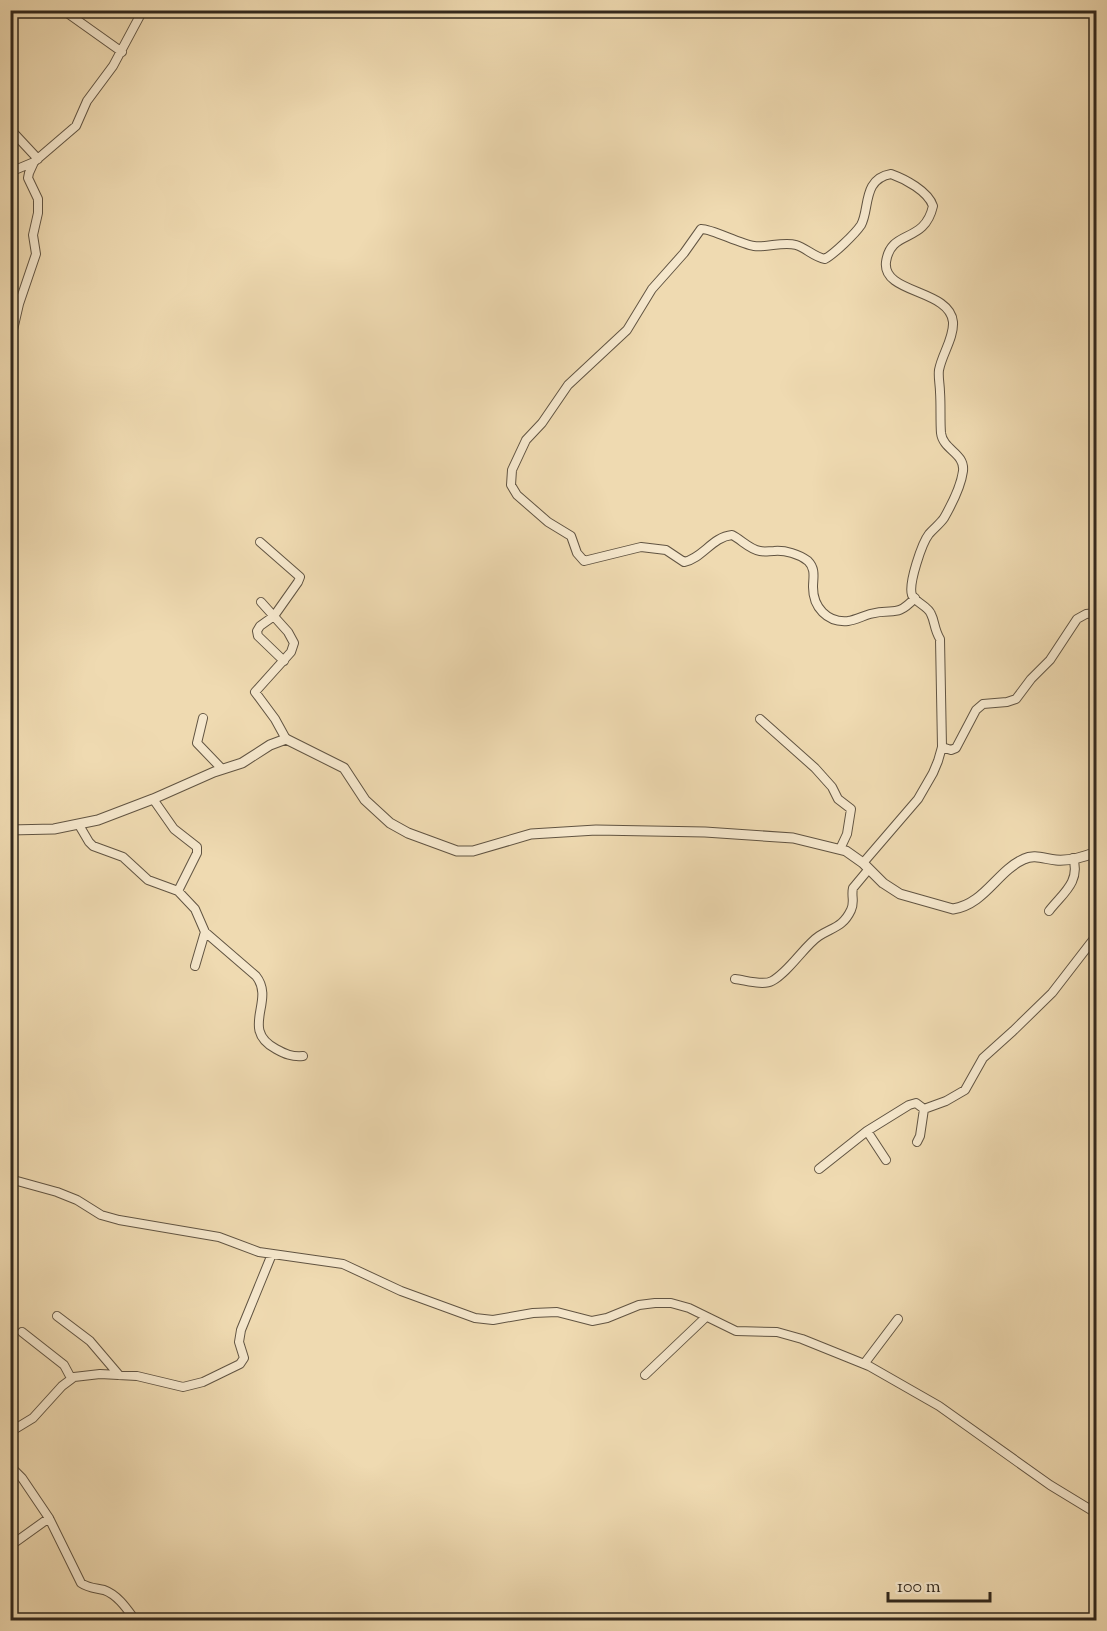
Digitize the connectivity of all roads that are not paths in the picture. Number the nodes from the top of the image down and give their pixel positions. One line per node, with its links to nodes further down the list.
1 (63, 10): 3 (street)
2 (143, 10): 3 (street)
3 (122, 52): 5 (street)
4 (10, 129): 5 (street)
5 (36, 161): 6 (street); 7 (street)
6 (10, 172)
7 (10, 343)
8 (260, 542): 12 (street)
9 (915, 598): 9 (street); 17 (street)
10 (261, 602): 12 (street)
11 (1096, 613): 17 (street)
12 (273, 616): 13 (street); 13 (street)
13 (284, 661): 16 (street)
14 (203, 718): 18 (street)
15 (760, 719): 22 (street)
16 (286, 739): 18 (street); 22 (street)
17 (942, 747): 25 (street)
18 (222, 769): 19 (street)
19 (153, 799): 20 (street); 26 (street)
20 (79, 825): 21 (street); 26 (street)
21 (10, 830)
22 (840, 849): 25 (street)
23 (1096, 852): 24 (street)
24 (1073, 858): 25 (street); 27 (street)
25 (866, 867): 31 (street)
26 (178, 891): 28 (street)
27 (1049, 911)
28 (205, 932): 30 (street); 32 (street)
29 (1096, 936): 33 (street)
30 (195, 966)
31 (735, 979)
32 (303, 1056)
33 (924, 1109): 34 (street); 35 (street)
34 (867, 1131): 36 (street); 37 (street)
35 (917, 1142)
36 (886, 1160)
37 (819, 1169)
38 (10, 1179): 39 (street)
39 (272, 1254): 41 (street); 45 (street)
40 (57, 1316): 45 (street)
41 (706, 1317): 44 (street); 46 (street)
42 (898, 1319): 44 (street)
43 (22, 1332): 47 (street)
44 (864, 1364): 50 (street)
45 (119, 1375): 47 (street)
46 (645, 1375)
47 (71, 1378): 48 (street)
48 (12, 1429)
49 (10, 1466): 51 (street)
50 (1096, 1513)
51 (49, 1518): 52 (street); 53 (street)
52 (10, 1546)
53 (135, 1620)

